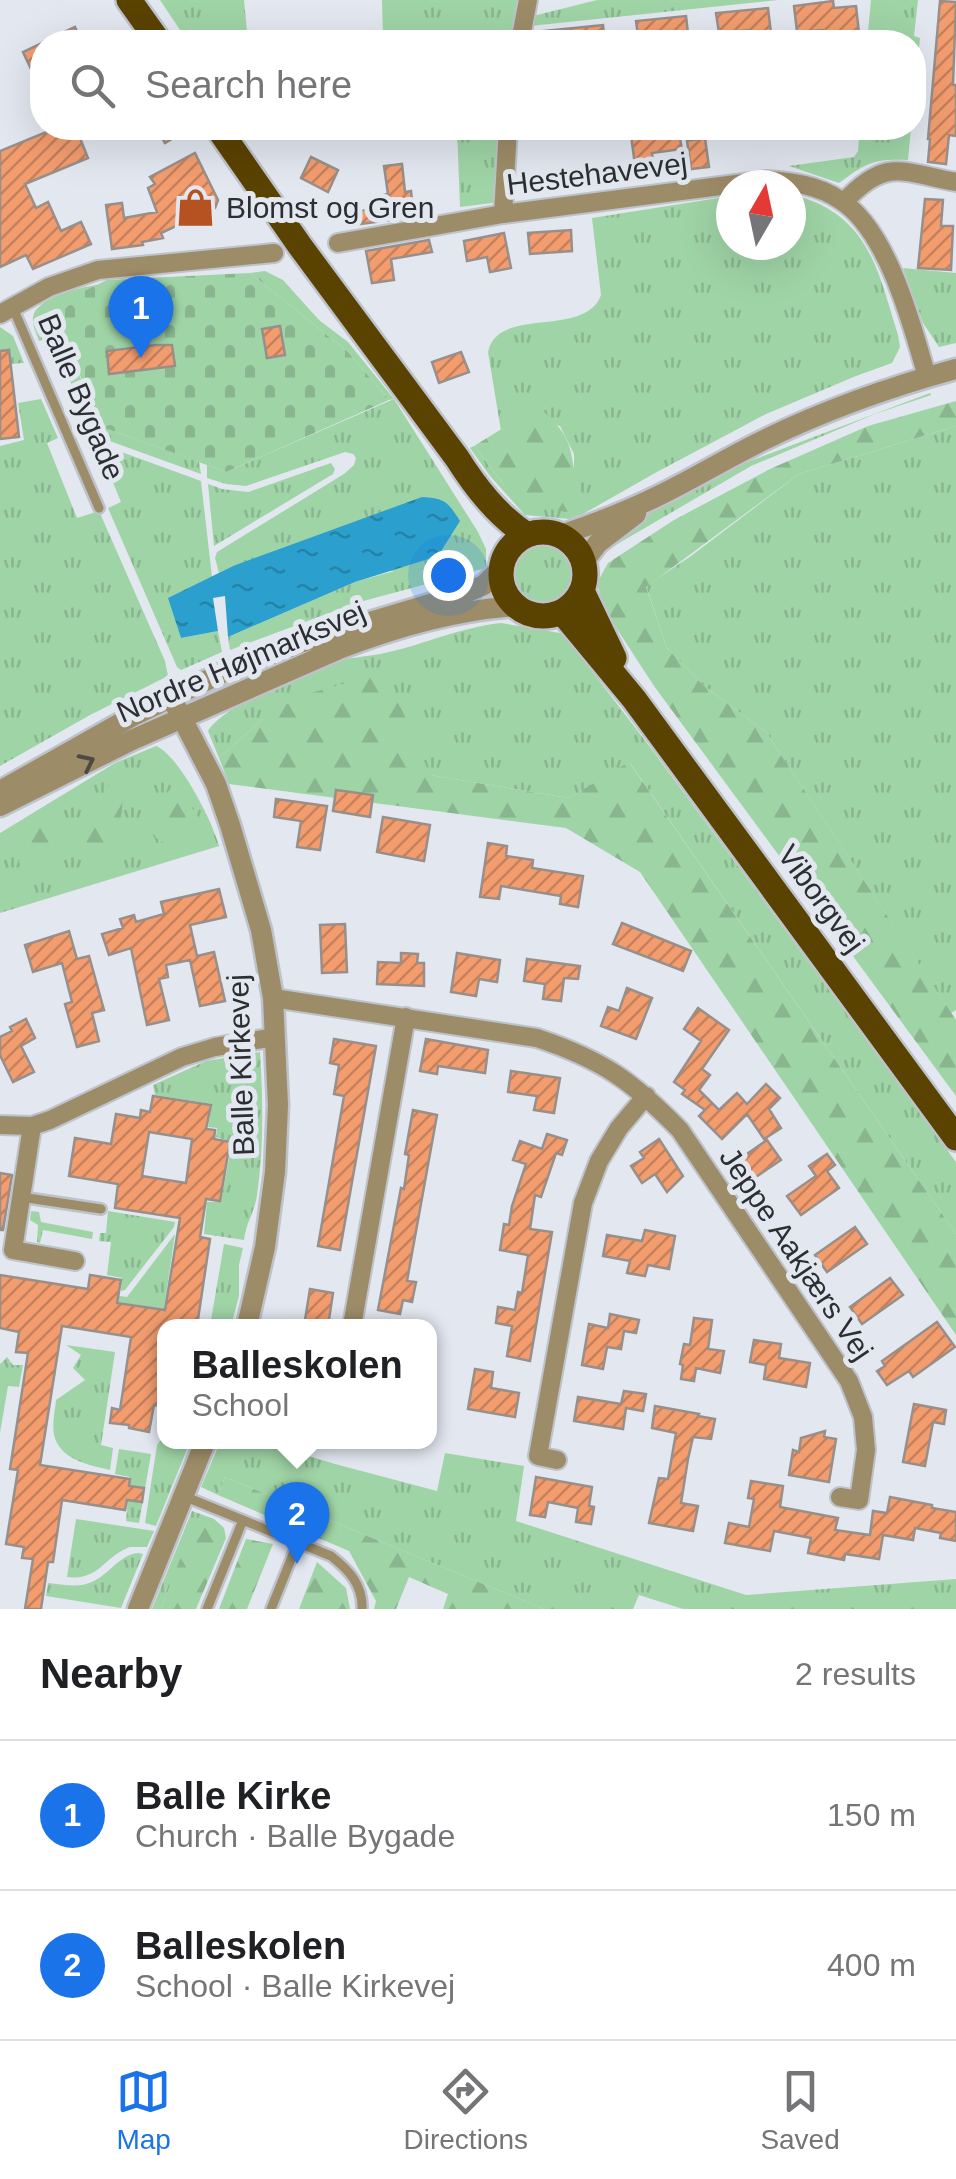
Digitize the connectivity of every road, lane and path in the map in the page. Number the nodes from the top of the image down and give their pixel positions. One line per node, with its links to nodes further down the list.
1 (130, 0): 3 (main road)
2 (528, 0): 4 (street)
3 (151, 30)
4 (522, 30)
5 (226, 140): 15 (main road)
6 (507, 140): 9 (street)
7 (956, 182): 8 (street)
8 (844, 202): 9 (street, Hestehavevej); 14 (street, Hestehavevej)
9 (504, 214): 10 (street, Hestehavevej)
10 (338, 243)
11 (274, 253): 12 (street, Balle Bygade)
12 (6, 311): 17 (lane, Balle Bygade)
13 (956, 370): 14 (street)
14 (927, 377): 16 (street)
15 (475, 487): 18 (main road); 21 (main road)
16 (661, 495): 19 (street); 20 (street)
17 (98, 508)
18 (527, 535): 19 (main road); 21 (main road)
19 (560, 536): 20 (main road)
20 (584, 561): 22 (main road)
21 (502, 566): 23 (main road); 25 (street, Nordre Højmarksvej)
22 (582, 591): 24 (main road); 26 (main road, Viborgvej)
23 (516, 606): 24 (main road); 27 (street, Nordre Højmarksvej)
24 (562, 612): 26 (main road, Viborgvej)
25 (171, 697): 27 (street, Balle Kirkevej); 28 (street, Nordre Højmarksvej)
26 (634, 699): 36 (main road, Viborgvej)
27 (183, 719): 29 (street, Nordre Højmarksvej, one-way to 27); 30 (street, Balle Kirkevej)
28 (0, 791)
29 (0, 806)
30 (273, 998): 31 (street, Jeppe Aakjærs Vej); 32 (street, Balle Kirkevej)
31 (406, 1016): 33 (street, Jeppe Aakjærs Vej); 41 (street)
32 (275, 1037): 35 (street); 40 (street, Balle Kirkevej)
33 (646, 1096): 43 (street); 45 (street, Jeppe Aakjærs Vej)
34 (0, 1125): 35 (street)
35 (32, 1126): 37 (street)
36 (956, 1138)
37 (21, 1197): 38 (lane); 39 (street)
38 (101, 1209)
39 (75, 1260)
40 (249, 1319)
41 (353, 1319)
42 (203, 1449): 44 (street)
43 (557, 1460)
44 (183, 1496): 46 (lane); 48 (street)
45 (840, 1497)
46 (243, 1520): 47 (lane); 49 (lane)
47 (298, 1542): 50 (lane); 51 (lane)
48 (138, 1609)
49 (208, 1609)
50 (271, 1609)
51 (362, 1609)

